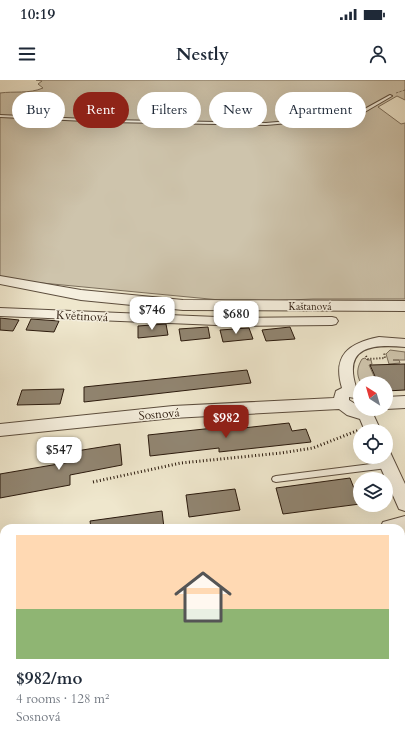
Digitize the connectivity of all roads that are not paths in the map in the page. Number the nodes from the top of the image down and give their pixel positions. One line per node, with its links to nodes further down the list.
1 (391, 96): 2 (lane)
2 (0, 116)
3 (0, 280): 4 (street, Kaštanová)
4 (405, 306)
5 (0, 312): 6 (street, Květinová)
6 (332, 322)
7 (405, 344): 8 (street)
8 (351, 396): 11 (street); 12 (street, Sosnová)
9 (405, 402): 10 (street)
10 (393, 403)
11 (353, 406)
12 (0, 430)
13 (368, 464): 15 (lane)
14 (387, 464): 16 (street)
15 (276, 479)
16 (405, 503)

